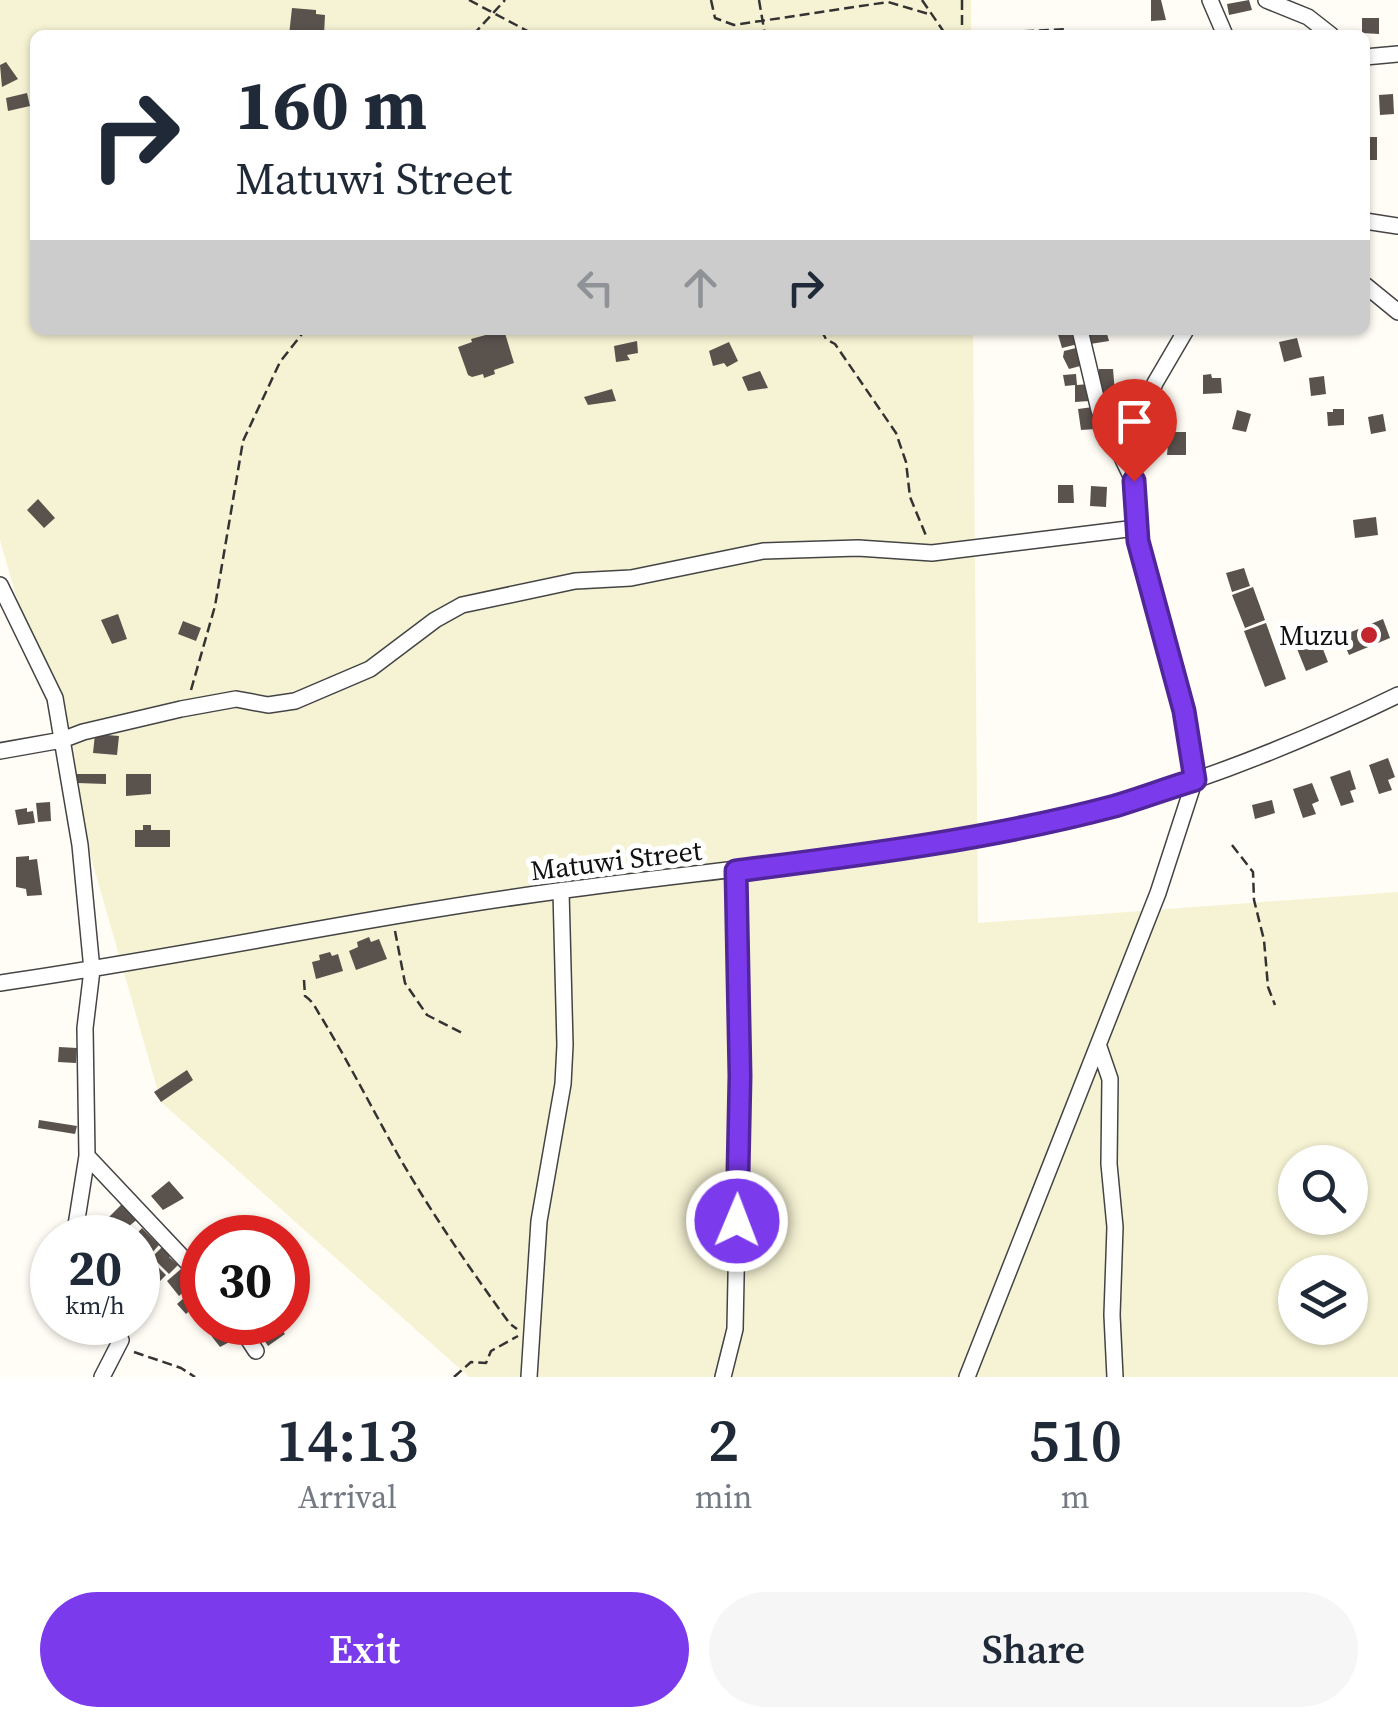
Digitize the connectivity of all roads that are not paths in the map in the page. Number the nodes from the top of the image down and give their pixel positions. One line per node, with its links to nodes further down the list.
1 (1210, 0): 3 (street)
2 (1266, 0): 4 (street)
3 (1223, 30)
4 (1324, 30)
5 (1398, 54): 6 (street)
6 (1370, 57)
7 (1370, 222): 8 (street)
8 (1398, 226)
9 (1370, 289): 10 (street)
10 (1398, 312)
11 (1081, 335): 13 (street)
12 (1183, 335): 13 (street)
13 (1134, 481): 14 (street)
14 (1136, 528): 17 (street); 19 (street)
15 (0, 585): 17 (street)
16 (1398, 695): 19 (street, Matuwi Street)
17 (62, 740): 18 (street); 22 (street)
18 (0, 750)
19 (1195, 780): 20 (street, Matuwi Street); 24 (street)
20 (736, 871): 21 (street, Matuwi Street); 33 (street)
21 (560, 891): 22 (street, Matuwi Street); 32 (street)
22 (92, 970): 23 (street, Matuwi Street); 25 (street)
23 (0, 983)
24 (1099, 1047): 34 (street); 35 (street)
25 (88, 1156): 26 (street); 27 (street)
26 (78, 1215)
27 (180, 1254)
28 (119, 1345): 31 (street)
29 (253, 1345): 30 (street)
30 (256, 1350)
31 (102, 1377)
32 (528, 1377)
33 (724, 1377)
34 (967, 1377)
35 (1115, 1377)

